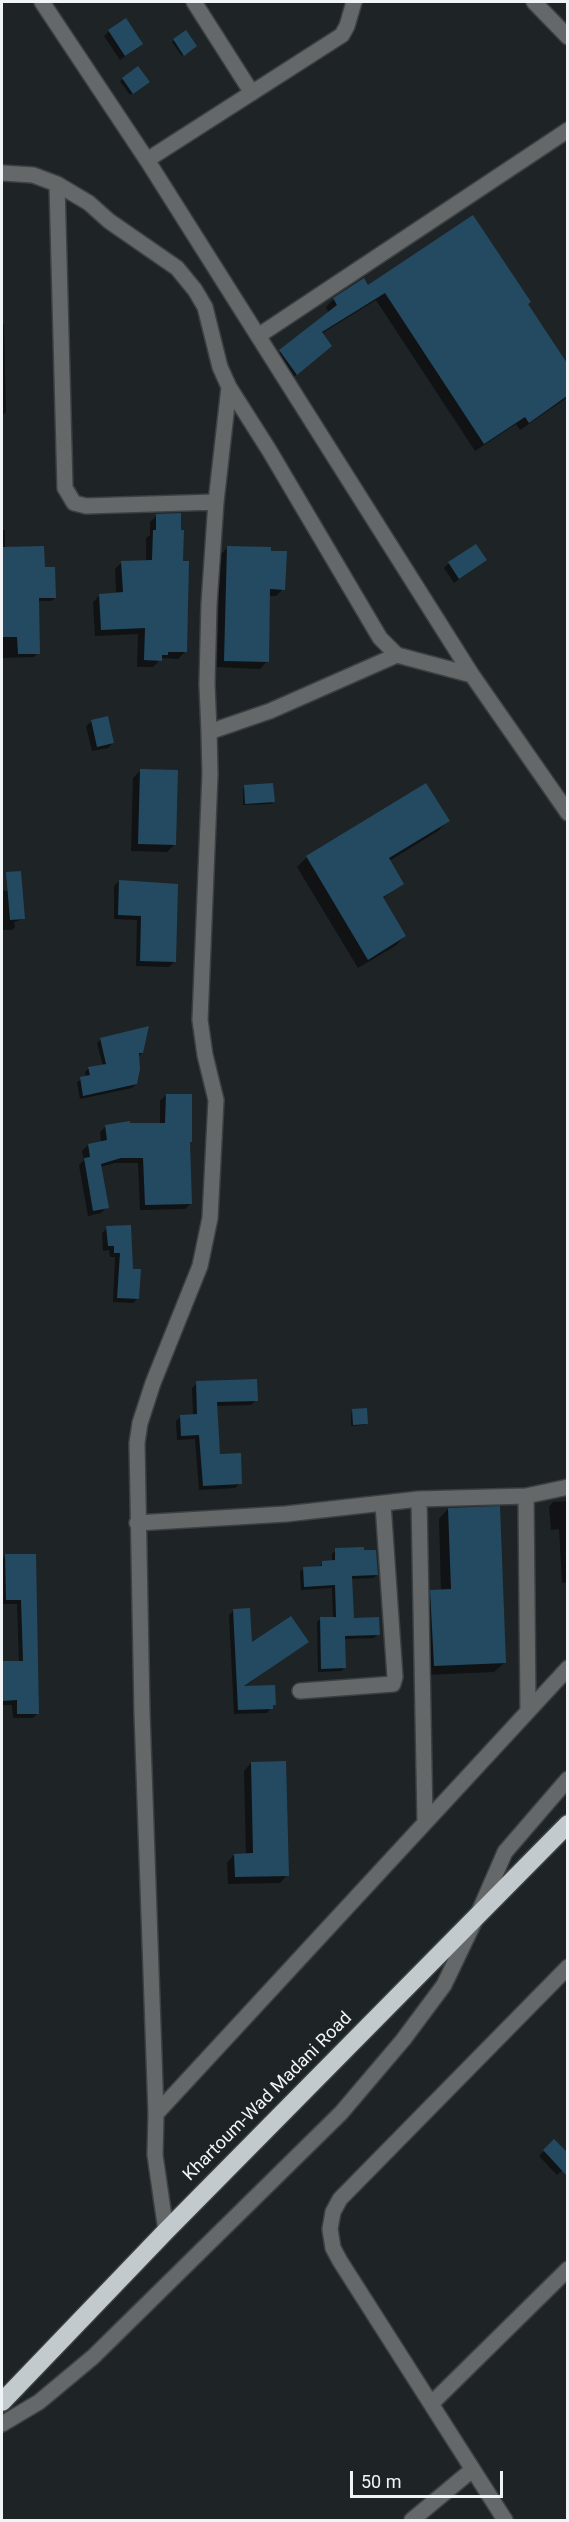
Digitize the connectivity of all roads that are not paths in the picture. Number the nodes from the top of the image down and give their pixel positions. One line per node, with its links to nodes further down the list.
1 (42, 2): 8 (street)
2 (194, 2): 6 (street)
3 (354, 2): 6 (street)
4 (534, 2): 5 (street)
5 (567, 37)
6 (252, 93): 8 (street)
7 (567, 130): 11 (street)
8 (147, 160): 11 (street)
9 (2, 173): 10 (street)
10 (57, 184): 12 (street); 13 (street)
11 (258, 336): 15 (street)
12 (229, 387): 13 (street); 14 (street)
13 (216, 502): 16 (street)
14 (397, 655): 15 (street); 16 (street)
15 (472, 675): 17 (street)
16 (209, 732): 22 (street)
17 (567, 813)
18 (567, 1487): 19 (street)
19 (526, 1496): 20 (street); 25 (street)
20 (419, 1499): 21 (street); 27 (street)
21 (383, 1504): 22 (street); 24 (street)
22 (137, 1523): 31 (street)
23 (567, 1668): 25 (street)
24 (300, 1692)
25 (528, 1708): 27 (street)
26 (567, 1779): 29 (street)
27 (425, 1822): 31 (street)
28 (567, 1824): 29 (highway, Khartoum-Wad Madani Road)
29 (478, 1914): 32 (highway, Khartoum-Wad Madani Road); 36 (street)
30 (567, 1967): 35 (street)
31 (156, 2114): 32 (street)
32 (166, 2230): 34 (highway, Khartoum-Wad Madani Road)
33 (567, 2269): 35 (street)
34 (2, 2402)
35 (432, 2404): 37 (street)
36 (2, 2424)
37 (472, 2470): 38 (street); 39 (street)
38 (411, 2520)
39 (505, 2520)

